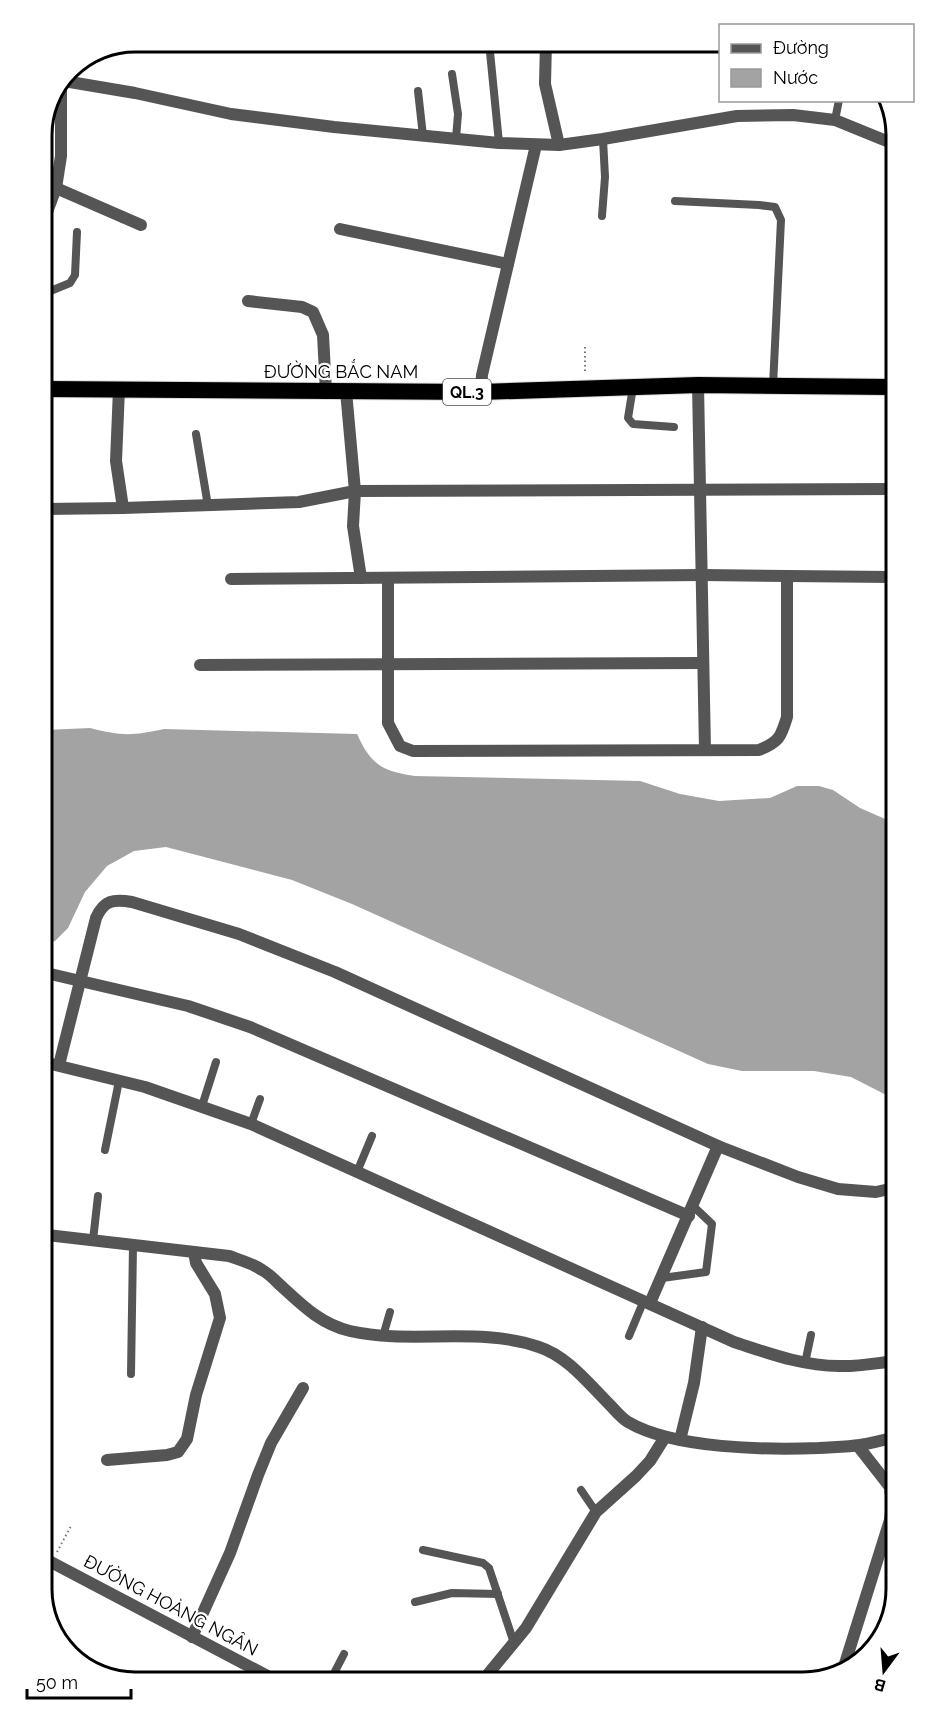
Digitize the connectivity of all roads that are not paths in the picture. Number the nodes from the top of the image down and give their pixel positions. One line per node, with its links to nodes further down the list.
1 (490, 52): 13 (lane)
2 (546, 53): 15 (street)
3 (452, 74): 10 (lane)
4 (72, 82): 9 (street)
5 (418, 91): 9 (lane)
6 (61, 99): 16 (street)
7 (839, 102): 8 (lane)
8 (835, 120): 11 (street); 12 (street)
9 (423, 136): 10 (street)
10 (456, 138): 13 (street)
11 (603, 139): 15 (street); 19 (lane)
12 (886, 141)
13 (499, 143): 14 (street)
14 (536, 145): 15 (street); 23 (street)
15 (559, 145)
16 (56, 188): 17 (street); 20 (street)
17 (53, 195)
18 (675, 201): 27 (lane)
19 (602, 216)
20 (141, 225)
21 (340, 229): 23 (street)
22 (76, 232): 24 (lane)
23 (508, 264): 34 (street)
24 (53, 290)
25 (248, 301): 33 (street)
26 (698, 385): 27 (highway, ĐƯỜNG BẮC NAM / QL.3); 28 (highway, ĐƯỜNG BẮC NAM / QL.3); 38 (street)
27 (773, 386): 29 (highway, ĐƯỜNG BẮC NAM / QL.3)
28 (633, 387): 34 (highway, ĐƯỜNG BẮC NAM / QL.3); 35 (lane)
29 (886, 387)
30 (53, 389): 31 (highway, ĐƯỜNG BẮC NAM / QL.3)
31 (119, 389): 33 (highway, ĐƯỜNG BẮC NAM / QL.3); 41 (street)
32 (346, 390): 33 (highway, ĐƯỜNG BẮC NAM / QL.3); 34 (highway, ĐƯỜNG BẮC NAM / QL.3); 39 (street)
33 (326, 392)
34 (481, 392)
35 (674, 427)
36 (196, 434): 40 (lane)
37 (886, 489): 38 (street)
38 (700, 490): 39 (street); 43 (street)
39 (355, 491): 40 (street); 46 (street)
40 (208, 506): 41 (street)
41 (123, 508): 42 (street)
42 (53, 509)
43 (703, 575): 44 (street); 48 (street); 49 (street)
44 (787, 576): 45 (street); 52 (street)
45 (886, 577)
46 (361, 578): 47 (street); 48 (street)
47 (231, 579)
48 (388, 579): 51 (street)
49 (704, 663): 51 (street); 52 (street)
50 (200, 664): 51 (street)
51 (387, 664): 52 (street)
52 (705, 750)
53 (52, 974): 54 (street)
54 (80, 980): 56 (street); 62 (street); 67 (street)
55 (216, 1062): 59 (lane)
56 (53, 1064): 57 (street)
57 (119, 1081): 59 (street); 63 (lane)
58 (260, 1099): 60 (lane)
59 (202, 1106): 60 (street)
60 (251, 1124): 64 (street)
61 (372, 1136): 64 (lane)
62 (718, 1146): 65 (street); 67 (street)
63 (105, 1150)
64 (357, 1172): 73 (street)
65 (886, 1189)
66 (98, 1196): 69 (lane)
67 (691, 1211): 72 (street); 72 (lane)
68 (52, 1235): 69 (street)
69 (93, 1240): 70 (street)
70 (133, 1246): 71 (street); 81 (lane)
71 (194, 1252): 77 (street); 87 (street)
72 (662, 1278): 73 (street)
73 (647, 1302): 75 (street); 78 (lane)
74 (390, 1312): 77 (lane)
75 (702, 1327): 80 (street); 85 (street)
76 (811, 1335): 80 (lane)
77 (383, 1336): 83 (street)
78 (629, 1336)
79 (886, 1362): 80 (street)
80 (805, 1363)
81 (131, 1374)
82 (303, 1389): 96 (street)
83 (665, 1437): 85 (street); 90 (street)
84 (886, 1439): 86 (street)
85 (680, 1440): 86 (street)
86 (858, 1446): 88 (street)
87 (107, 1460)
88 (886, 1482)
89 (581, 1490): 90 (lane)
90 (596, 1512): 97 (street)
91 (886, 1543): 99 (street)
92 (423, 1550): 94 (lane)
93 (52, 1563): 96 (street, ĐƯỜNG HOÀNG NGÂN)
94 (498, 1593): 95 (lane); 97 (lane)
95 (415, 1602)
96 (192, 1637): 100 (street, ĐƯỜNG HOÀNG NGÂN)
97 (514, 1643): 102 (street)
98 (344, 1654): 101 (lane)
99 (846, 1659)
100 (260, 1672)
101 (335, 1672)
102 (490, 1672)

